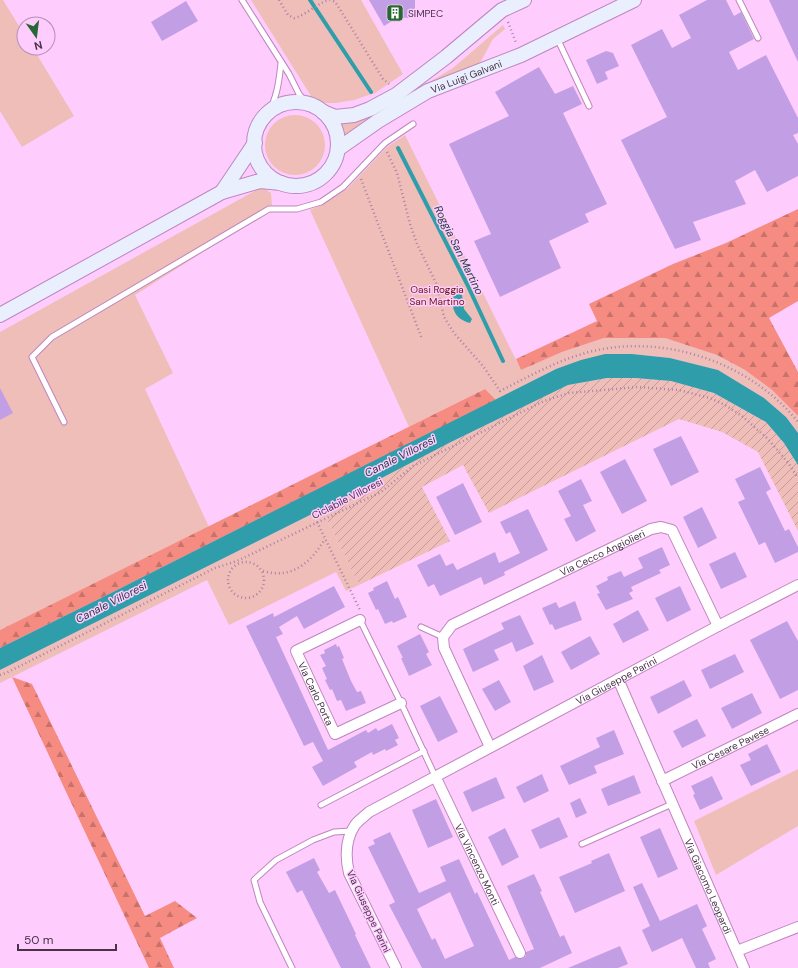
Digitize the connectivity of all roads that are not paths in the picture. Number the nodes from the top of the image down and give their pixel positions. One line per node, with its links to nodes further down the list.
1 (242, 0): 7 (lane)
2 (524, 0): 10 (main road, Via Luigi Galvani)
3 (634, 0): 5 (main road, Via Luigi Galvani)
4 (739, 0): 6 (lane)
5 (557, 37): 9 (lane); 14 (main road, Via Luigi Galvani)
6 (758, 38)
7 (281, 63): 8 (lane); 11 (lane)
8 (307, 104): 10 (main road); 11 (main road)
9 (589, 106)
10 (323, 112): 14 (main road)
11 (268, 114): 13 (main road)
12 (413, 124): 18 (lane)
13 (255, 144): 15 (main road); 16 (main road)
14 (338, 149): 15 (main road)
15 (281, 183): 16 (main road)
16 (222, 192): 17 (main road)
17 (0, 315)
18 (64, 422)
19 (798, 585): 21 (street, Via Giuseppe Parini)
20 (360, 620): 25 (lane); 25 (street, Via Carlo Porta)
21 (718, 626): 23 (street, Via Cecco Angiolieri); 24 (street, Via Giuseppe Parini)
22 (421, 627): 23 (lane)
23 (442, 637): 27 (street)
24 (618, 679): 27 (street, Via Giuseppe Parini); 30 (street, Via Giacomo Leopardi)
25 (401, 703): 28 (lane)
26 (798, 714): 30 (street, Via Cesare Pavese)
27 (490, 747): 29 (street, Via Giuseppe Parini)
28 (424, 751): 29 (lane); 31 (lane)
29 (436, 776): 33 (street, Via Giuseppe Parini); 37 (street, Via Vincenzo Monti)
30 (662, 781): 32 (street, Via Giacomo Leopardi)
31 (321, 804)
32 (672, 804): 34 (lane); 36 (street, Via Giacomo Leopardi)
33 (352, 831): 38 (lane); 39 (street, Via Giuseppe Parini)
34 (582, 844)
35 (798, 927): 36 (street)
36 (737, 951): 40 (street, Via Giacomo Leopardi)
37 (520, 953)
38 (292, 968)
39 (396, 968)
40 (744, 968)

